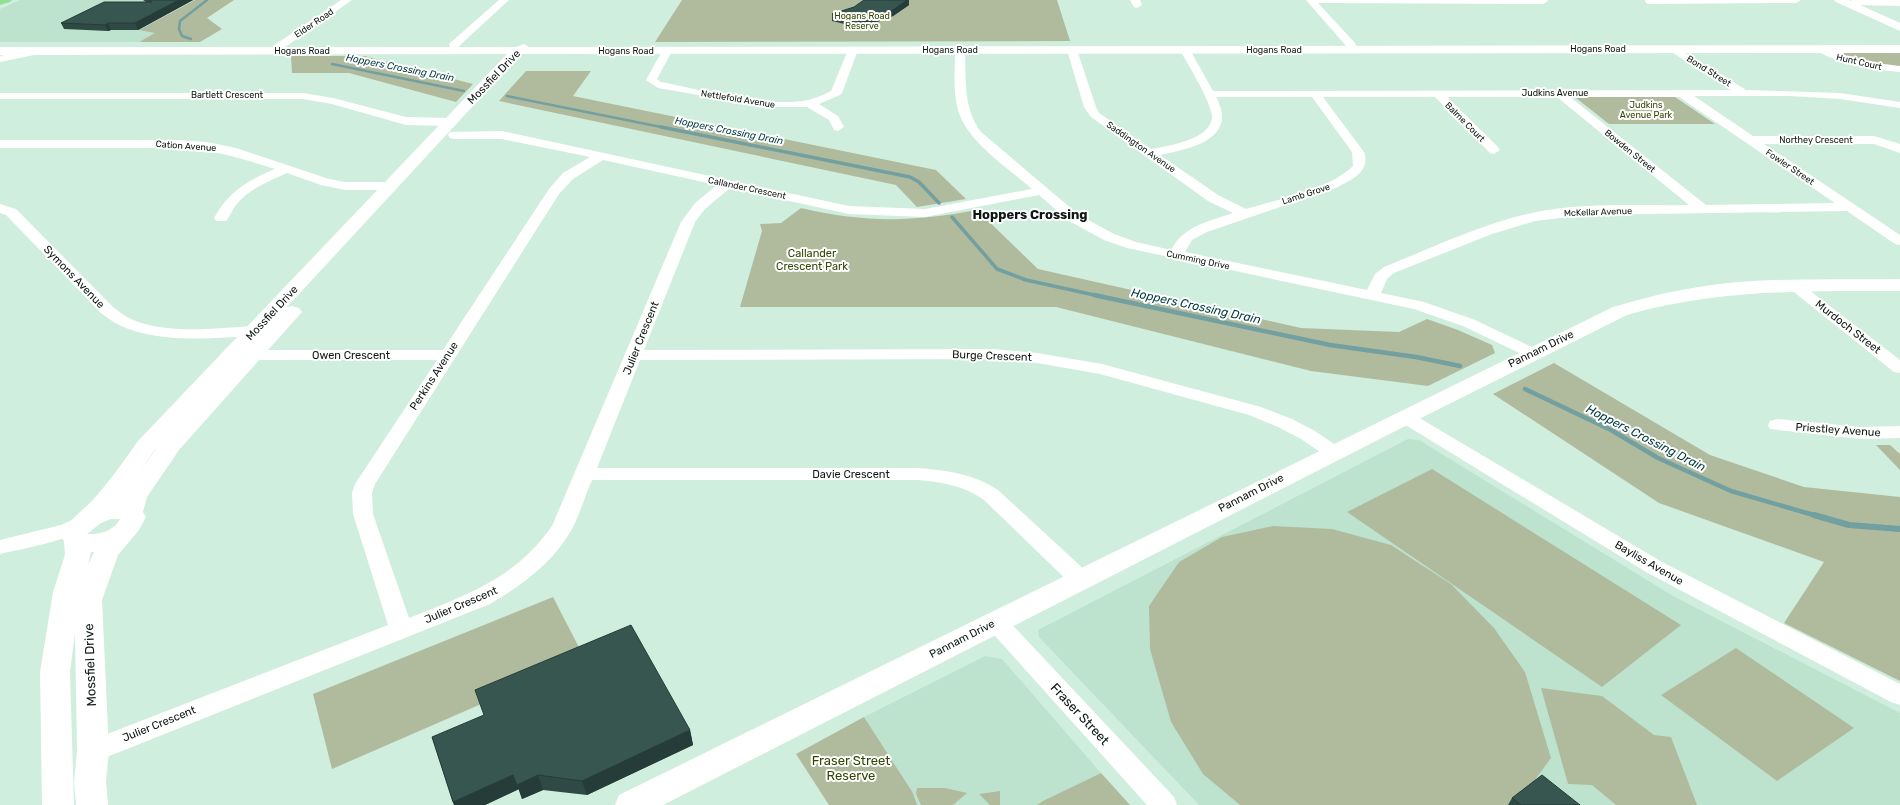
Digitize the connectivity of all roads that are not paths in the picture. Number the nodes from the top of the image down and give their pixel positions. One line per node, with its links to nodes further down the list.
1 (6, 0): 11 (highway)
2 (347, 0): 20 (street, Elder Road)
3 (504, 0): 16 (street)
4 (1311, 0): 8 (street); 19 (street)
5 (1796, 0): 9 (street)
6 (1841, 0): 10 (street); 14 (street)
7 (1881, 0): 12 (street)
8 (1544, 1)
9 (1649, 1)
10 (1853, 1): 12 (street); 13 (street)
11 (0, 2)
12 (1900, 3)
13 (1900, 22)
14 (1900, 27)
15 (1900, 44): 19 (street, Hogans Road)
16 (454, 45): 20 (street, Hogans Road); 21 (street, Hogans Road)
17 (0, 46): 20 (street, Hogans Road)
18 (1042, 47): 19 (street, Hogans Road); 22 (street, Hogans Road); 27 (street, Hogans Road)
19 (1354, 47): 23 (street, Hogans Road); 28 (street, Hogans Road)
20 (276, 48): 29 (street, Hogans Road); 32 (street, Hogans Road)
21 (530, 48): 22 (street, Hogans Road); 29 (street, Hogans Road); 30 (street, Hogans Road); 45 (street, Mossfiel Drive)
22 (960, 48): 26 (street, Hogans Road); 55 (street, Cumming Drive)
23 (1674, 49): 24 (street, Hogans Road); 38 (street, Bond Street)
24 (1820, 49): 25 (street, Hogans Road); 34 (street, Hunt Court)
25 (1900, 49)
26 (853, 50): 30 (street, Hogans Road); 42 (street, Nettlefold Avenue)
27 (1072, 50): 28 (street, Hogans Road); 50 (street, Saddington Avenue)
28 (1185, 50): 39 (street)
29 (517, 51): 45 (street, Mossfiel Drive)
30 (667, 51): 42 (street, Nettlefold Avenue)
31 (0, 52): 32 (street, Hogans Road)
32 (40, 52): 33 (street)
33 (0, 59)
34 (1900, 69)
35 (1437, 93): 36 (street, Judkins Avenue); 40 (street, Judkins Avenue); 49 (street, Balme Court)
36 (1559, 93): 37 (street, Judkins Avenue); 58 (street, Bowden Street)
37 (1681, 93): 38 (street, Judkins Avenue); 46 (street, Fowler Street)
38 (1745, 93): 43 (street, Judkins Avenue)
39 (1209, 94): 40 (street, Judkins Avenue); 50 (street)
40 (1315, 94): 59 (street, Lamb Grove)
41 (0, 96): 45 (street, Bartlett Crescent)
42 (811, 104): 44 (street)
43 (1900, 105)
44 (838, 127)
45 (452, 128): 51 (street, Callander Crescent); 54 (street, Mossfiel Drive)
46 (1750, 140): 48 (street, Northey Crescent); 56 (street, Fowler Street)
47 (0, 144): 52 (street, Cation Avenue)
48 (1900, 149)
49 (1494, 150)
50 (1149, 153): 59 (street, Saddington Avenue)
51 (601, 156): 53 (street, Callander Crescent); 71 (street, Perkins Avenue)
52 (287, 169): 54 (street, Cation Avenue); 60 (street)
53 (726, 184): 55 (street, Callander Crescent); 72 (street, Julier Crescent)
54 (399, 186): 66 (street, Mossfiel Drive); 67 (street, Mossfiel Drive)
55 (1041, 191): 62 (street, Cumming Drive)
56 (1848, 207): 58 (street, McKellar Avenue); 61 (street, Fowler Street)
57 (0, 208): 66 (street, Symons Avenue)
58 (1702, 209): 65 (street, McKellar Avenue)
59 (1245, 214): 62 (street, Lamb Grove)
60 (221, 218)
61 (1900, 241)
62 (1176, 255): 65 (street, Cumming Drive)
63 (1900, 285): 64 (street, Pannam Drive)
64 (1795, 286): 69 (street, Pannam Drive); 73 (street, Murdoch Street)
65 (1372, 296): 69 (street, Cumming Drive)
66 (254, 331): 67 (street); 68 (street, Mossfiel Drive)
67 (274, 332): 70 (street, Mossfiel Drive)
68 (233, 354): 70 (street); 80 (street, Mossfiel Drive)
69 (1532, 354): 74 (street, Pannam Drive)
70 (254, 355): 71 (street, Owen Crescent); 79 (street, Mossfiel Drive)
71 (448, 355): 84 (street, Perkins Avenue)
72 (634, 355): 77 (street, Burge Crescent); 78 (street, Julier Crescent)
73 (1900, 368)
74 (1405, 417): 77 (street, Pannam Drive); 85 (street, Bayliss Avenue)
75 (1777, 425): 76 (street, Priestley Avenue)
76 (1900, 432)
77 (1333, 452): 82 (street, Pannam Drive)
78 (585, 474): 82 (street, Davie Crescent); 84 (street, Julier Crescent)
79 (126, 523): 80 (street); 86 (street, Mossfiel Drive)
80 (82, 529): 81 (street); 87 (street)
81 (0, 548)
82 (1080, 579): 83 (street, Pannam Drive)
83 (996, 622): 88 (street, Pannam Drive); 92 (street, Fraser Street)
84 (401, 629): 86 (street, Julier Crescent)
85 (1900, 695)
86 (93, 751): 87 (street); 90 (street, Mossfiel Drive)
87 (59, 764): 89 (street)
88 (665, 798): 91 (street, Pannam Drive)
89 (58, 805)
90 (92, 805)
91 (631, 805)
92 (1164, 805)

